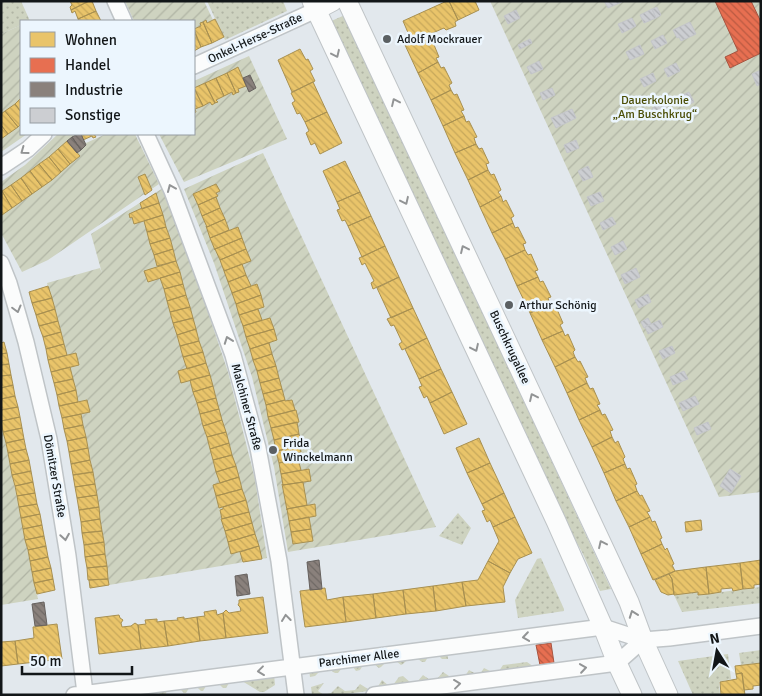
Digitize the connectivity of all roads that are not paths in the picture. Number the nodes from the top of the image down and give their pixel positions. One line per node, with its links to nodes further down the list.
1 (115, 1): 5 (street)
2 (333, 1): 4 (main road)
3 (348, 1): 13 (main road, Buschkrugallee, one-way to 3)
4 (314, 5): 6 (street, Onkel-Herse-Straße); 12 (main road, one-way to 12)
5 (124, 20)
6 (195, 65)
7 (43, 135): 9 (street, one-way to 9)
8 (146, 135): 15 (street, Malchiner Straße, one-way to 8)
9 (1, 166)
10 (1, 263): 16 (street, Dömitzer Straße, one-way to 16)
11 (761, 626): 13 (street, Parchimer Allee)
12 (604, 627): 13 (street, Parchimer Allee); 14 (main road); 15 (street, Parchimer Allee, one-way to 15)
13 (643, 640): 14 (street); 20 (main road, Buschkrugallee)
14 (617, 663): 18 (street, one-way to 14); 19 (main road)
15 (292, 667): 16 (street, Parchimer Allee, one-way to 16); 17 (street, Malchiner Straße)
16 (80, 694)
17 (296, 695)
18 (374, 695)
19 (632, 695)
20 (668, 695)

